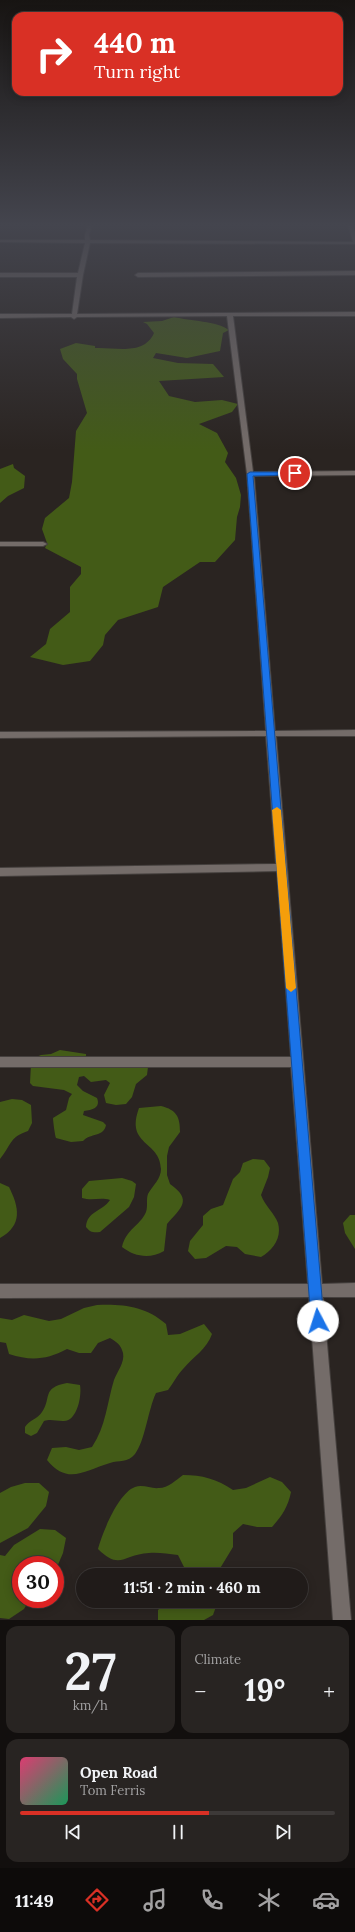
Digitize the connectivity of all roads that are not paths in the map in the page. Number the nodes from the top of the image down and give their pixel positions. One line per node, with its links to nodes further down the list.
1 (76, 300): 5 (street)
2 (355, 314): 3 (street)
3 (230, 315): 5 (street); 7 (street)
4 (0, 316): 5 (street)
5 (74, 317)
6 (355, 473): 7 (street)
7 (250, 474): 10 (street)
8 (0, 544): 9 (street)
9 (43, 544)
10 (270, 732): 11 (street); 12 (street); 13 (street)
11 (355, 733)
12 (0, 735)
13 (281, 867): 14 (street); 16 (street)
14 (0, 872)
15 (0, 1062): 16 (street)
16 (297, 1062): 17 (street)
17 (315, 1290): 18 (street); 19 (street); 20 (street)
18 (355, 1290)
19 (0, 1291)
20 (342, 1620)

